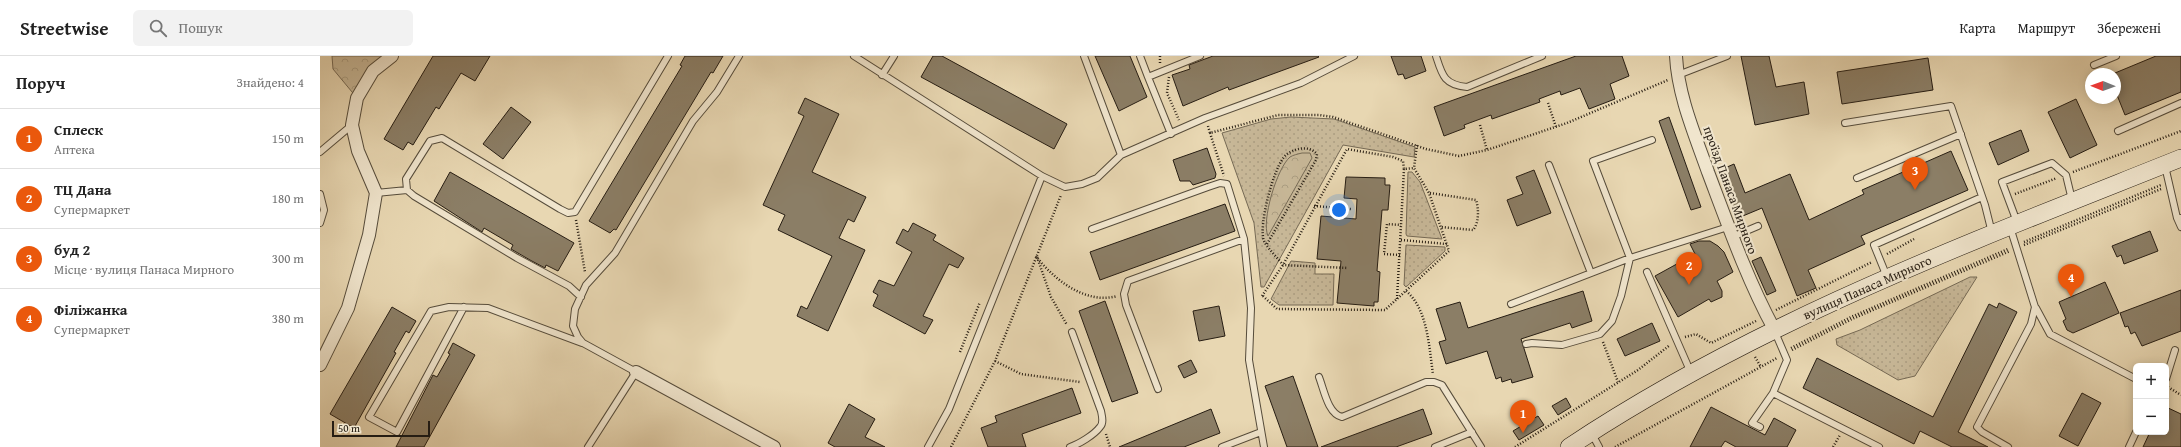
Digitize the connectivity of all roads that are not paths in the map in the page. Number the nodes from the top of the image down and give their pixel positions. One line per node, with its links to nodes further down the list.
1 (392, 56): 21 (street)
2 (668, 56): 33 (lane)
3 (739, 56): 51 (lane)
4 (854, 56): 16 (lane)
5 (894, 56): 16 (lane)
6 (1084, 56): 27 (lane)
7 (1140, 56): 18 (lane)
8 (1200, 56): 18 (lane)
9 (1354, 56): 23 (lane)
10 (1436, 56): 11 (lane)
11 (1542, 56)
12 (1676, 56): 17 (street, проїзд Панаса Мирного)
13 (1727, 56): 17 (lane)
14 (2116, 56): 15 (lane)
15 (2094, 66)
16 (882, 75): 31 (lane)
17 (1677, 76): 44 (street, проїзд Панаса Мирного)
18 (1148, 77): 23 (lane)
19 (2181, 103): 22 (lane)
20 (1844, 123): 24 (lane)
21 (352, 125): 26 (lane); 34 (street)
22 (2118, 131)
23 (1171, 134): 27 (lane)
24 (1960, 134): 32 (lane); 36 (lane)
25 (1652, 140): 47 (lane)
26 (320, 152)
27 (1121, 155): 31 (lane)
28 (2181, 158): 30 (main road, вулиця Панаса Мирного)
29 (1549, 164): 49 (lane)
30 (2165, 164): 37 (main road, вулиця Панаса Мирного); 38 (lane)
31 (1042, 176): 75 (lane)
32 (1857, 178)
33 (407, 190): 34 (lane); 51 (lane)
34 (376, 193): 60 (street)
35 (320, 194): 39 (lane)
36 (1982, 197): 45 (lane); 50 (lane)
37 (2073, 202): 40 (main road, вулиця Панаса Мирного); 40 (lane)
38 (2179, 218): 42 (lane)
39 (320, 223)
40 (2014, 225): 45 (main road, вулиця Панаса Мирного); 54 (lane)
41 (1758, 226): 44 (lane)
42 (2181, 227)
43 (1092, 229): 46 (lane)
44 (1730, 232): 47 (lane); 55 (street, проїзд Панаса Мирного)
45 (1992, 234): 50 (main road, вулиця Панаса Мирного)
46 (1244, 239): 66 (lane); 69 (lane)
47 (1630, 258): 49 (lane); 58 (lane)
48 (1647, 272): 63 (lane)
49 (1591, 273): 52 (lane)
50 (1887, 277): 55 (main road, вулиця Панаса Мирного)
51 (581, 297): 57 (lane)
52 (1512, 304)
53 (464, 307): 53 (lane); 57 (lane)
54 (2035, 308): 65 (lane); 83 (lane)
55 (1770, 322): 63 (main road, вулиця Панаса Мирного); 67 (lane)
56 (1072, 332): 76 (lane)
57 (583, 343): 62 (lane)
58 (1526, 344)
59 (2175, 350): 61 (lane)
60 (320, 365)
61 (2169, 369)
62 (636, 372): 73 (lane); 74 (street)
63 (1691, 372): 72 (main road, вулиця Панаса Мирного)
64 (1319, 377): 70 (lane)
65 (2133, 377)
66 (1158, 389)
67 (1772, 392): 68 (lane); 82 (lane)
68 (1760, 427)
69 (1262, 432): 77 (lane); 78 (lane)
70 (1472, 432): 79 (lane); 80 (lane)
71 (2135, 435): 84 (lane)
72 (1595, 440): 81 (main road, вулиця Панаса Мирного)
73 (588, 447)
74 (774, 447)
75 (928, 447)
76 (1070, 447)
77 (1222, 447)
78 (1264, 447)
79 (1435, 447)
80 (1481, 447)
81 (1569, 447)
82 (1878, 447)
83 (2008, 447)
84 (2129, 447)

